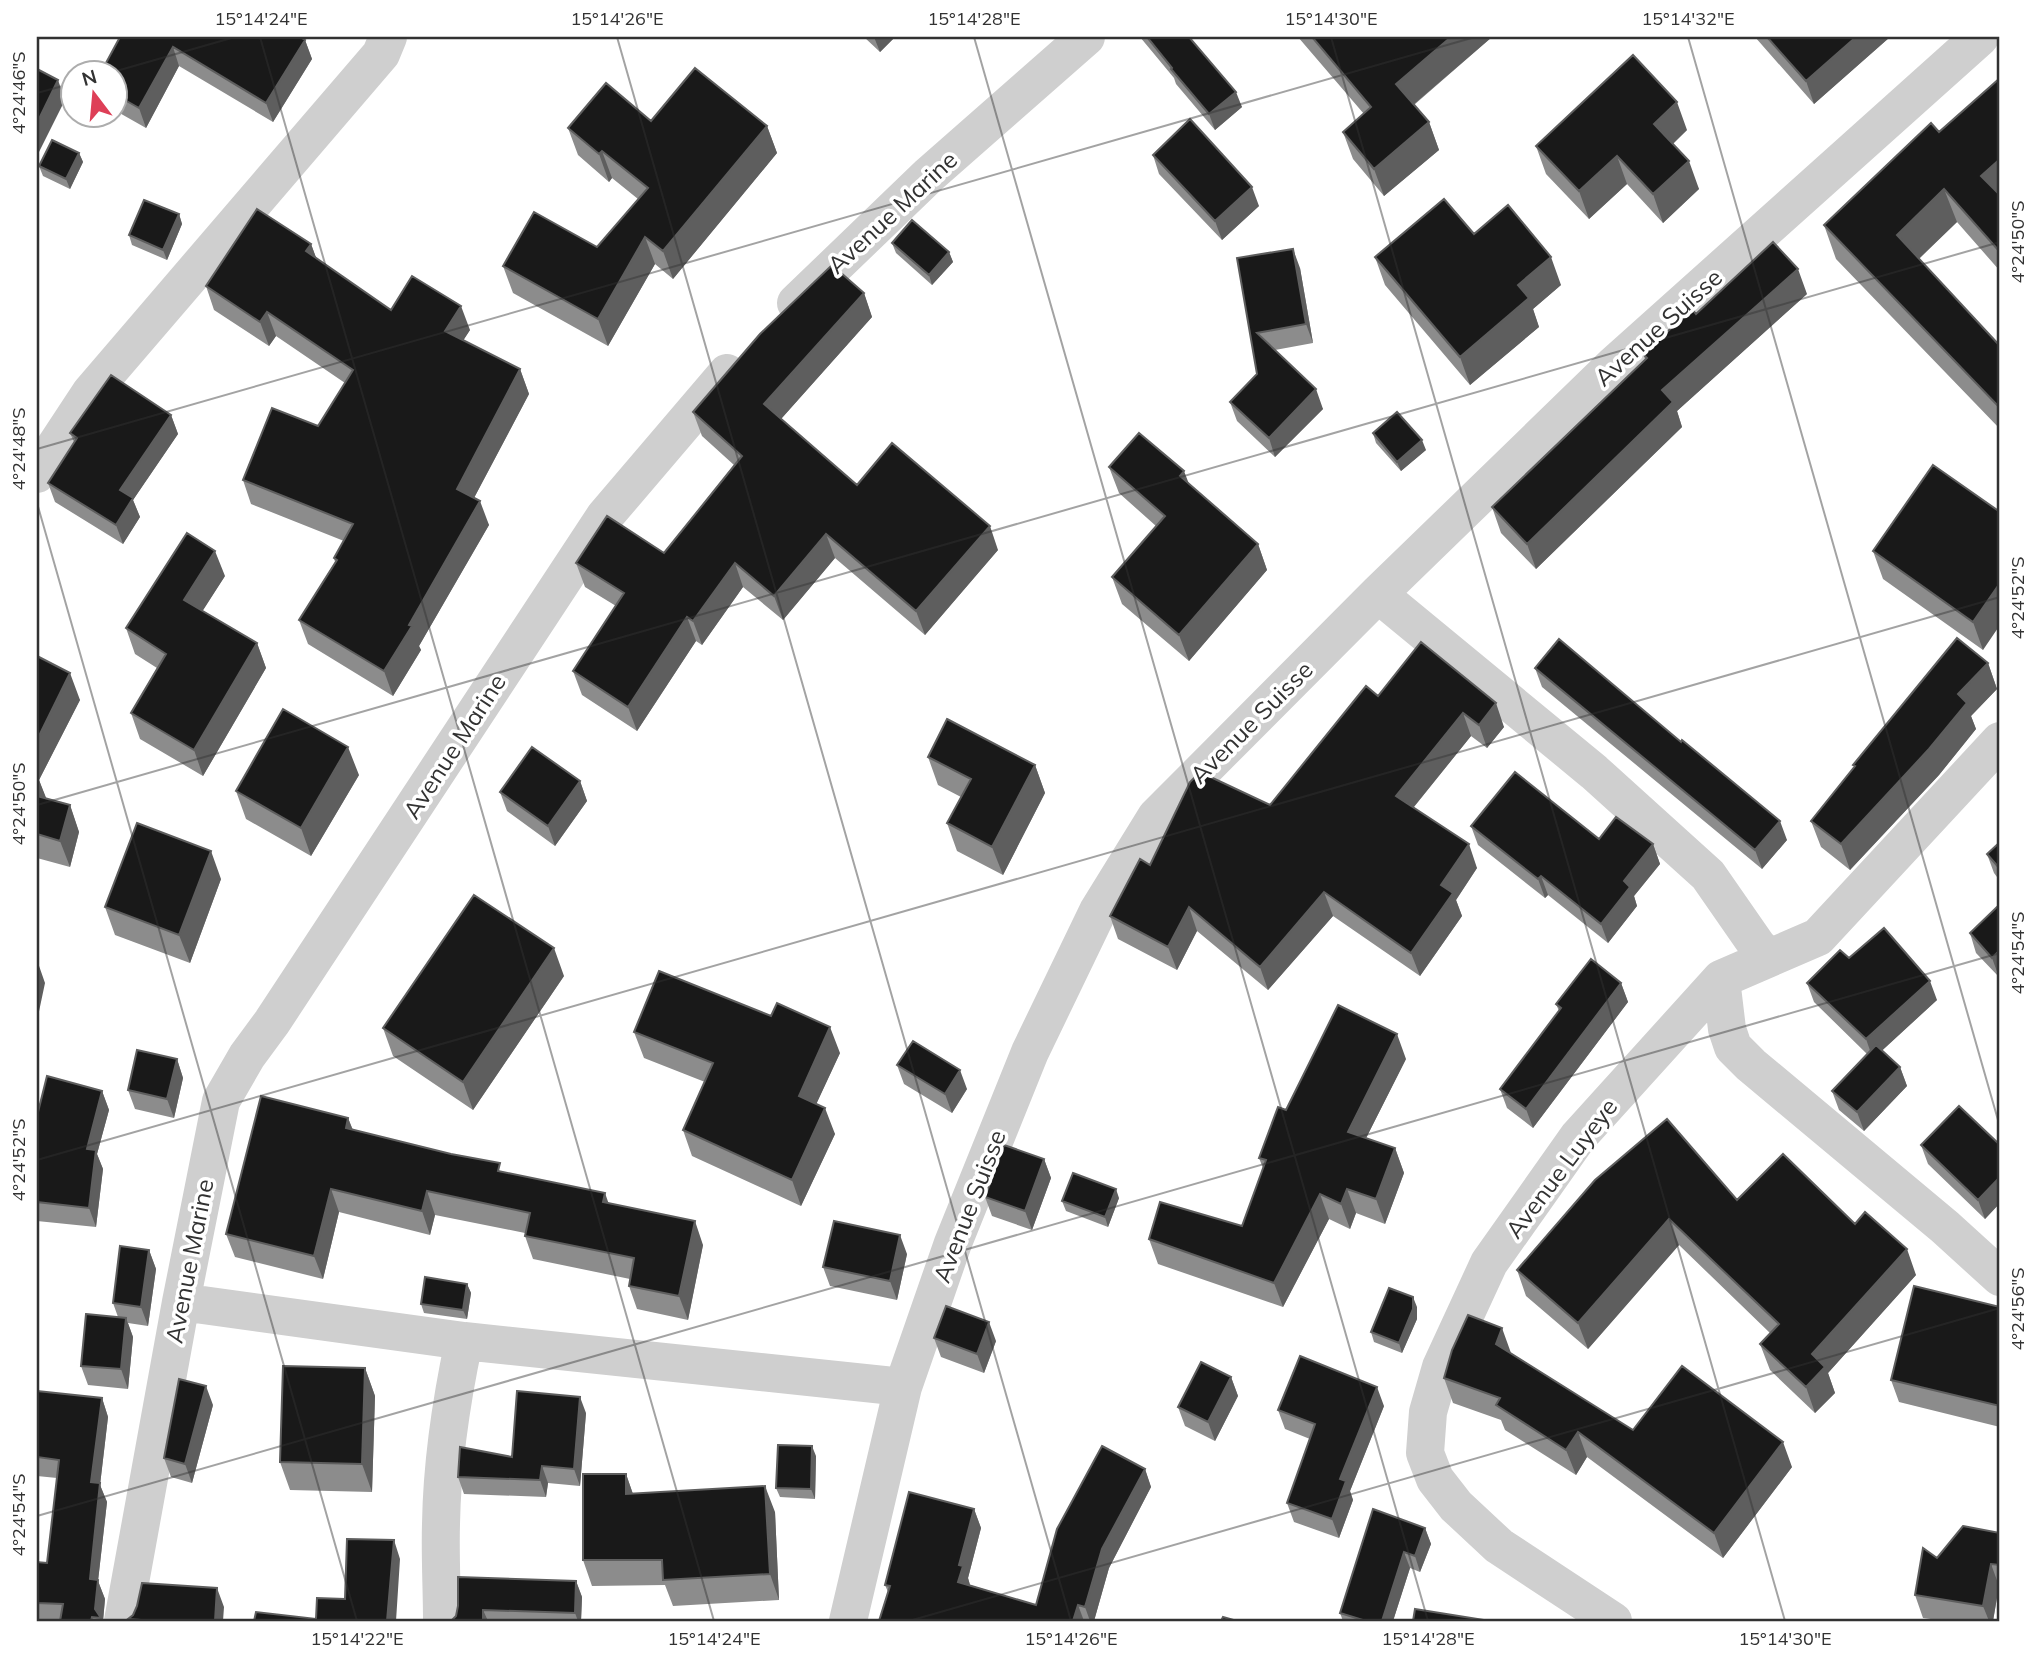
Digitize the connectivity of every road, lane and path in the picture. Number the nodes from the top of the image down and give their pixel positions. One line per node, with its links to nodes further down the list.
1 (388, 37): 4 (street)
2 (1086, 37): 10 (street, Avenue Marine)
3 (1980, 37): 5 (street, Avenue Suisse)
4 (37, 474)
5 (1378, 594): 7 (street); 12 (street, Avenue Suisse)
6 (2000, 741): 7 (street, Avenue Luyeye)
7 (1770, 957): 8 (street, Avenue Luyeye)
8 (1721, 979): 9 (street); 16 (street, Avenue Luyeye)
9 (2000, 1277)
10 (181, 1302): 11 (street); 13 (street, Avenue Marine)
11 (464, 1342): 12 (street); 14 (street)
12 (903, 1387): 15 (street, Avenue Suisse)
13 (123, 1621)
14 (442, 1621)
15 (848, 1621)
16 (1613, 1621)

